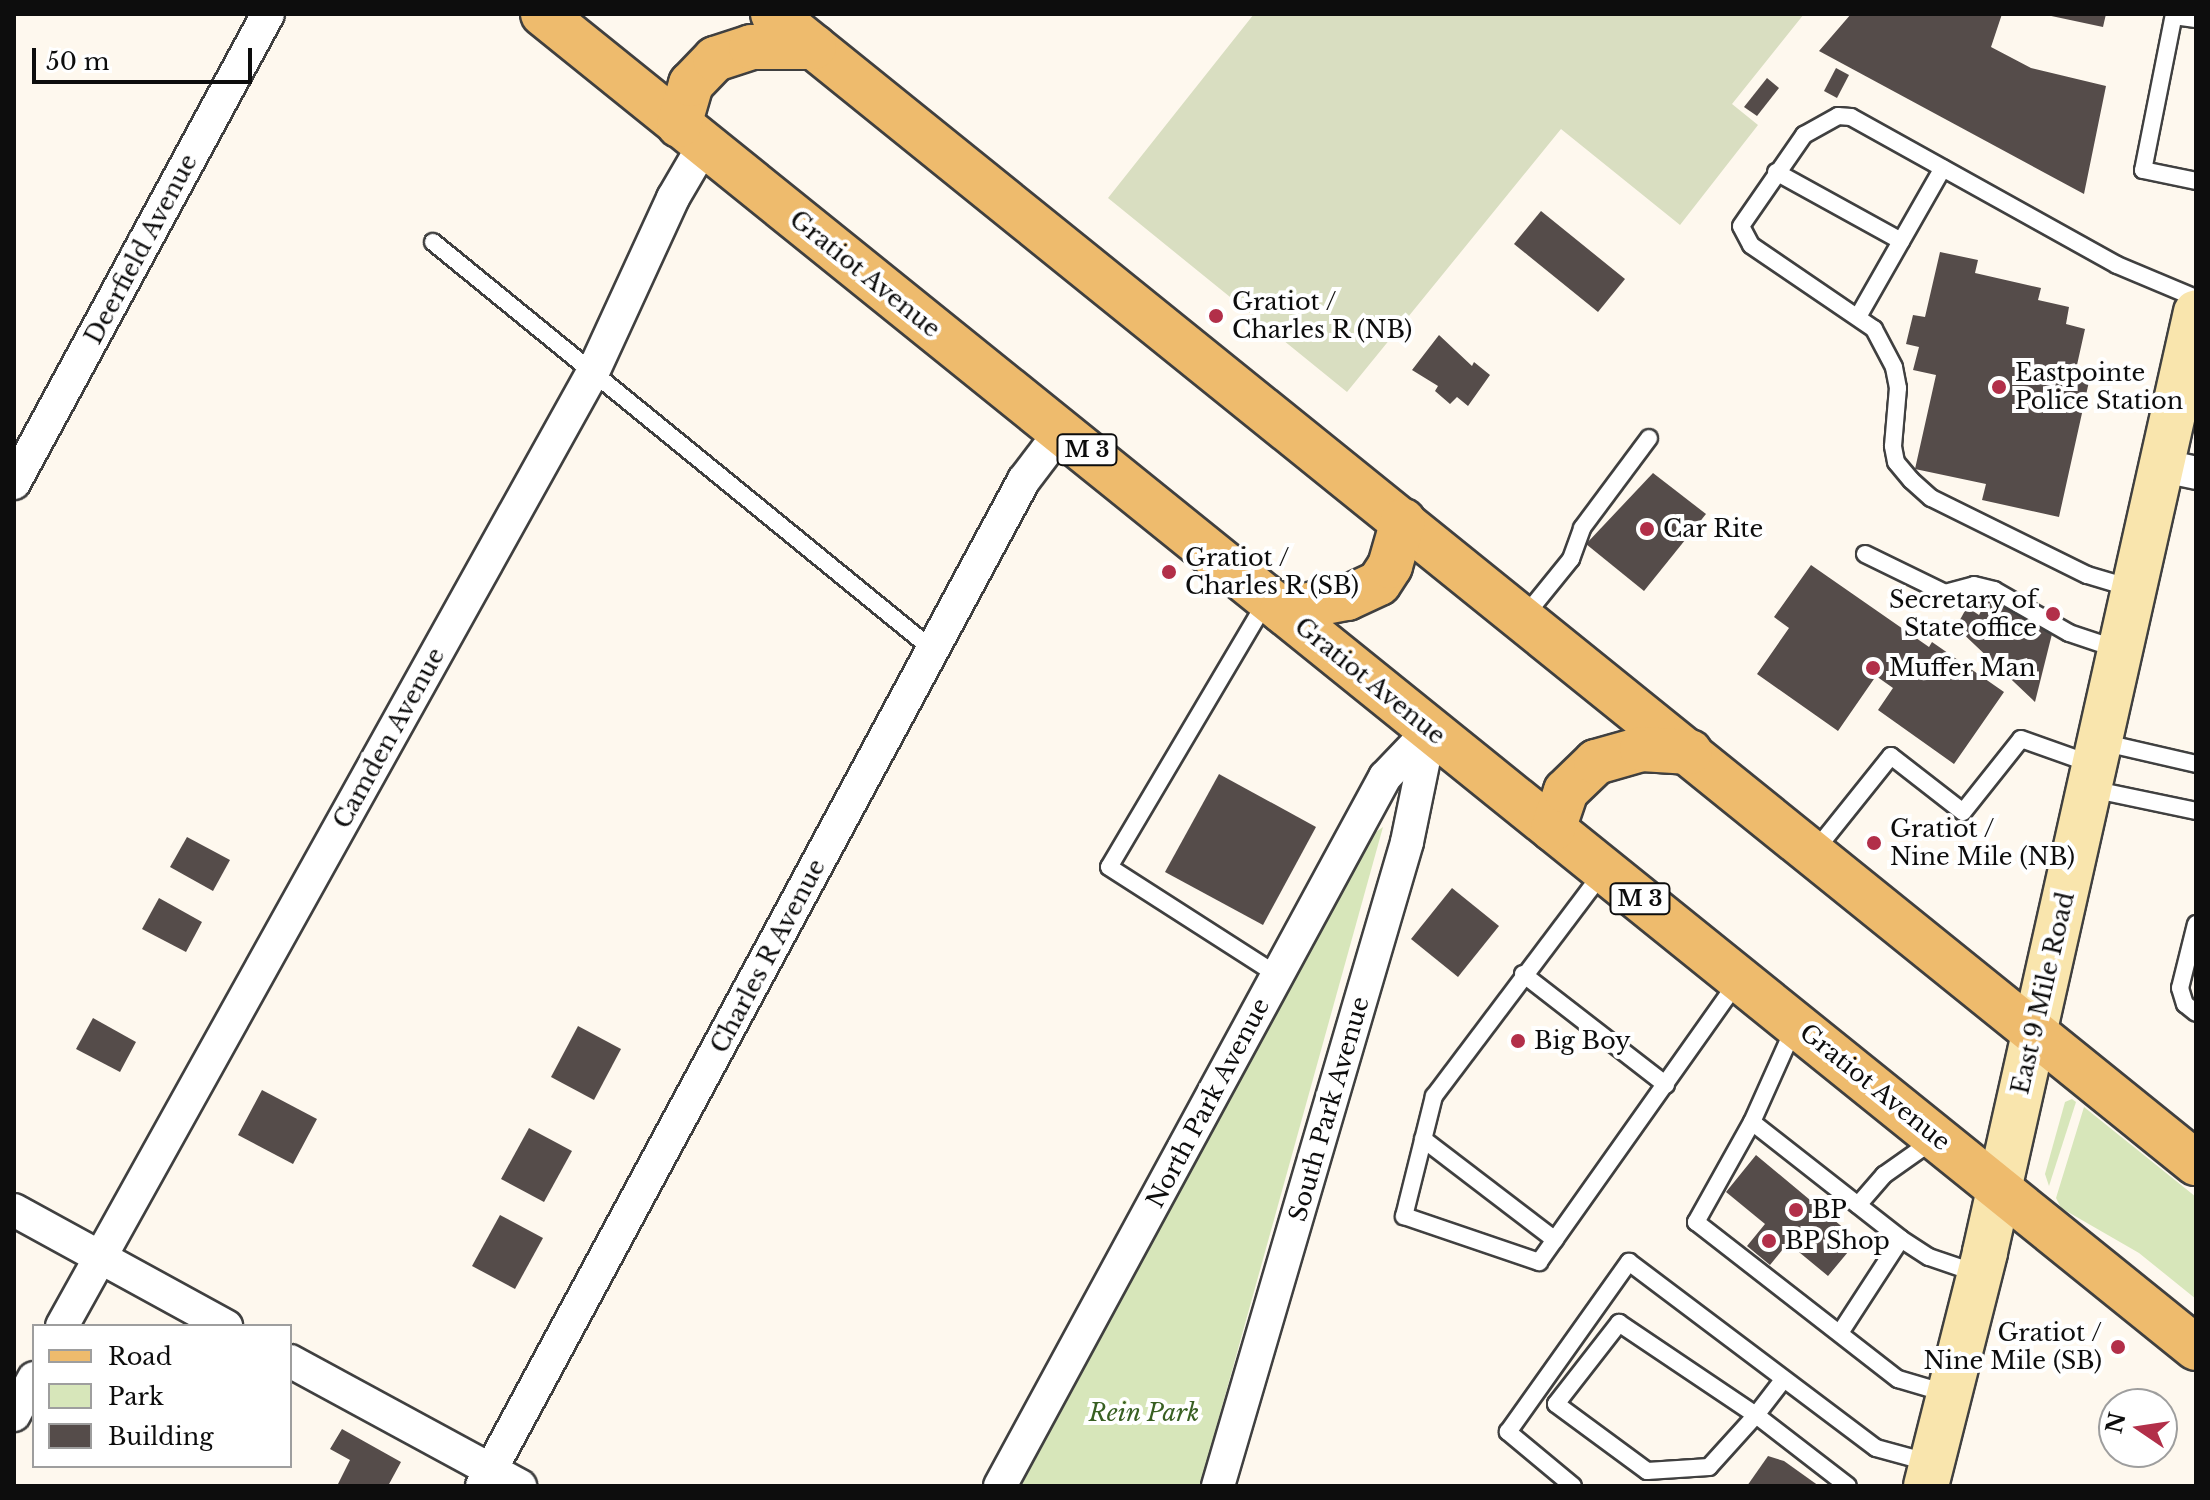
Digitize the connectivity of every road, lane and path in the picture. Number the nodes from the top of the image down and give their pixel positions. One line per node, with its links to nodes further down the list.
1 (268, 14): 20 (street, Deerfield Avenue)
2 (543, 14): 7 (main road, Gratiot Avenue / M 3)
3 (777, 15): 6 (main road)
4 (2174, 15): 5 (lane); 10 (lane)
5 (2196, 19)
6 (814, 47): 7 (main road); 21 (main road)
7 (692, 135): 16 (street, Camden Avenue); 17 (main road, Gratiot Avenue / M 3)
8 (1943, 168): 9 (lane); 11 (lane); 13 (lane)
9 (1776, 172): 11 (lane); 15 (lane)
10 (2196, 181)
11 (1901, 241): 15 (lane)
12 (433, 242): 16 (lane)
13 (2196, 298)
14 (2196, 312): 19 (main road, East 9 Mile Road)
15 (1859, 315): 23 (lane)
16 (593, 372): 26 (lane); 53 (street, Camden Avenue)
17 (1062, 430): 24 (main road, Gratiot Avenue / M 3); 26 (street, Charles R Avenue)
18 (1649, 438): 25 (lane)
19 (2180, 469): 23 (main road, East 9 Mile Road)
20 (14, 483)
21 (1403, 521): 24 (main road); 25 (main road)
22 (1865, 554): 27 (lane)
23 (2136, 589): 27 (main road, East 9 Mile Road)
24 (1275, 604): 28 (main road, Gratiot Avenue / M 3); 38 (lane)
25 (1524, 617): 29 (main road)
26 (933, 650): 66 (street, Charles R Avenue)
27 (2122, 651): 31 (main road, East 9 Mile Road)
28 (1430, 730): 33 (main road, Gratiot Avenue / M 3); 38 (street, North Park Avenue); 69 (street, South Park Avenue)
29 (1690, 752): 33 (main road); 34 (main road)
30 (2196, 764): 31 (lane)
31 (2095, 765): 32 (lane); 34 (lane); 42 (main road, East 9 Mile Road)
32 (2196, 811)
33 (1553, 829): 35 (main road, Gratiot Avenue / M 3)
34 (1814, 852): 42 (main road)
35 (1605, 871): 37 (lane); 39 (main road, Gratiot Avenue / M 3)
36 (2196, 924): 40 (lane)
37 (1523, 974): 43 (lane); 46 (lane)
38 (1277, 975): 68 (street, North Park Avenue)
39 (1739, 979): 41 (main road, Gratiot Avenue / M 3); 43 (lane)
40 (2196, 1013)
41 (1795, 1024): 44 (lane); 45 (main road, Gratiot Avenue / M 3)
42 (2035, 1032): 47 (main road); 48 (main road, East 9 Mile Road)
43 (1666, 1085): 52 (lane)
44 (1752, 1122): 49 (lane); 57 (lane)
45 (1937, 1137): 48 (main road, Gratiot Avenue / M 3); 49 (lane)
46 (1423, 1139): 52 (lane); 52 (lane)
47 (2196, 1163)
48 (1999, 1187): 54 (main road, East 9 Mile Road); 58 (main road, Gratiot Avenue / M 3)
49 (1858, 1205): 51 (lane)
50 (14, 1210): 53 (street)
51 (1901, 1239): 54 (lane); 57 (lane)
52 (1555, 1240)
53 (100, 1257): 55 (street, Camden Avenue); 56 (street)
54 (1980, 1274): 62 (main road, East 9 Mile Road)
55 (63, 1324)
56 (222, 1324)
57 (1840, 1333): 62 (lane)
58 (2196, 1348)
59 (292, 1362): 66 (street)
60 (1783, 1380): 64 (lane); 65 (lane); 70 (lane)
61 (32, 1382): 63 (street)
62 (1950, 1395): 65 (main road, East 9 Mile Road)
63 (14, 1415)
64 (1756, 1415): 64 (lane); 71 (lane)
65 (1930, 1474)
66 (486, 1478): 67 (street)
67 (520, 1486)
68 (1000, 1486)
69 (1218, 1486)
70 (1573, 1486)
71 (1848, 1486)

